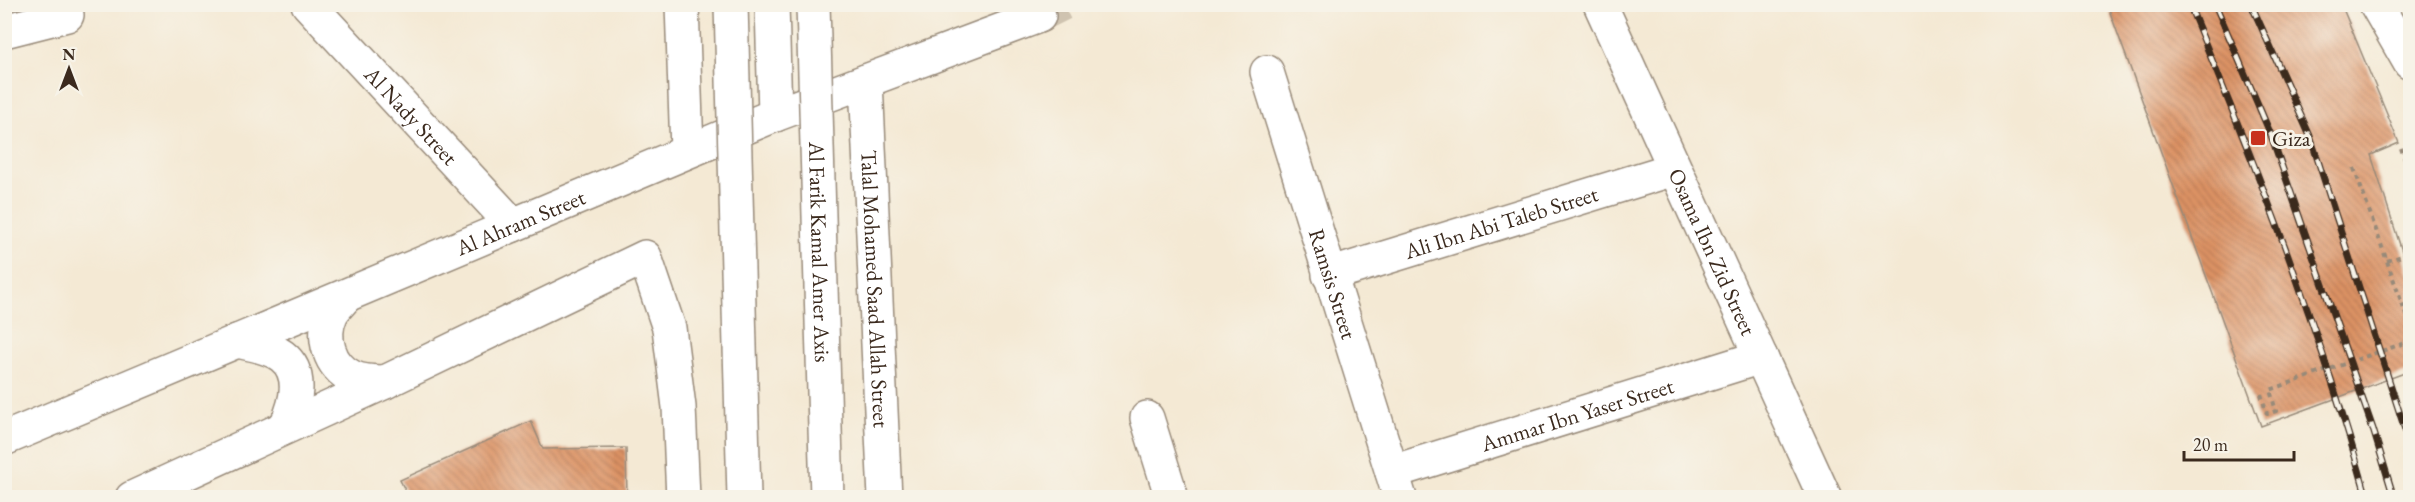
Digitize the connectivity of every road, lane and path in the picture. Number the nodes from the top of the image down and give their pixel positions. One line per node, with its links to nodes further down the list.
1 (308, 4): 20 (main road, Al Nady Street)
2 (682, 4): 16 (main road)
3 (731, 4): 39 (main road, bridge)
4 (772, 4): 14 (main road)
5 (813, 4): 40 (main road, Al Farik Kamal Amer Axis, bridge)
6 (1599, 4): 18 (main road, Osama Ibn Zid Street)
7 (2376, 4): 11 (main road)
8 (1040, 10): 13 (main road, Al Ahram Street)
9 (67, 15): 10 (main road)
10 (4, 31)
11 (2410, 63)
12 (1267, 72): 23 (main road, Ramsis Street)
13 (866, 81): 14 (main road, Al Ahram Street); 41 (main road, Talal Mohamed Saad Allah Street)
14 (776, 115): 16 (main road, Al Ahram Street)
15 (2401, 148): 19 (path)
16 (687, 151): 20 (main road, Al Ahram Street)
17 (2354, 168): 22 (path)
18 (1674, 170): 23 (main road, Ali Ibn Abi Taleb Street); 30 (main road, Osama Ibn Zid Street)
19 (2410, 174)
20 (513, 225): 24 (main road, Al Ahram Street)
21 (2410, 253): 22 (path)
22 (2387, 261): 26 (path)
23 (1329, 275): 36 (main road, Ramsis Street)
24 (346, 296): 28 (main road, Al Ahram Street); 31 (main road)
25 (2410, 310): 26 (path)
26 (2405, 312): 27 (path)
27 (2410, 326)
28 (237, 340): 34 (main road); 35 (main road, Al Ahram Street)
29 (2410, 341): 32 (path)
30 (1761, 357): 36 (main road, Ammar Ibn Yaser Street); 43 (main road, Osama Ibn Zid Street)
31 (385, 382): 34 (main road); 38 (main road)
32 (2261, 394)
33 (1148, 418): 42 (main road)
34 (286, 426): 37 (main road)
35 (4, 439)
36 (1396, 485)
37 (132, 498)
38 (683, 498)
39 (744, 498)
40 (827, 498)
41 (885, 498)
42 (1172, 498)
43 (1825, 498)

